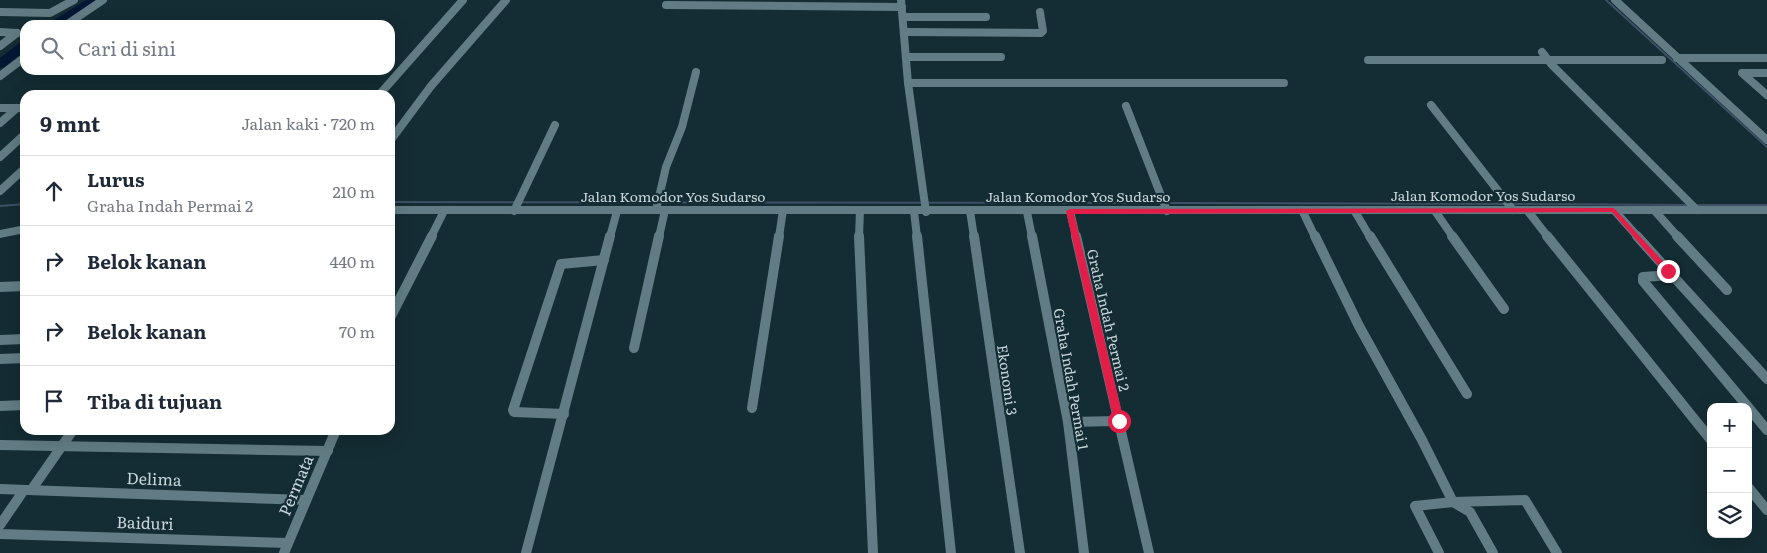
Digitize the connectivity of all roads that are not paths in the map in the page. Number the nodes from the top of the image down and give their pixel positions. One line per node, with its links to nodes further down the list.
1 (103, 0): 8 (street)
2 (463, 0): 31 (street)
3 (506, 0): 40 (street)
4 (1615, 0): 20 (street)
5 (72, 4): 8 (street); 9 (street)
6 (666, 4): 7 (street)
7 (901, 4): 11 (street)
8 (85, 9): 13 (street)
9 (0, 12)
10 (1040, 12): 15 (street)
11 (903, 17): 12 (street); 15 (street)
12 (986, 17)
13 (72, 20)
14 (0, 32): 16 (street)
15 (905, 32): 18 (street)
16 (0, 46)
17 (1542, 52): 23 (street)
18 (907, 57): 19 (street); 29 (street)
19 (1001, 57)
20 (1677, 58): 21 (street); 42 (street)
21 (1767, 58)
22 (1368, 60): 23 (street)
23 (1548, 60): 24 (street); 50 (street)
24 (1662, 60)
25 (20, 61): 28 (street)
26 (696, 72): 47 (street)
27 (1767, 73): 32 (street)
28 (0, 76)
29 (908, 83): 30 (street); 54 (street)
30 (1284, 83)
31 (383, 90)
32 (1767, 95)
33 (1432, 105): 49 (street)
34 (1126, 106): 65 (street)
35 (0, 108): 36 (street)
36 (20, 108)
37 (20, 109): 38 (street)
38 (0, 123)
39 (555, 125): 46 (street)
40 (395, 133)
41 (20, 139): 43 (street)
42 (1767, 140)
43 (0, 157)
44 (20, 173): 45 (street)
45 (0, 191)
46 (520, 197): 48 (street)
47 (659, 205): 52 (street, Jalan Komodor Yos Sudarso); 62 (street, Jalan Komodor Yos Sudarso); 79 (street)
48 (515, 208): 61 (street, Jalan Komodor Yos Sudarso); 62 (street, Jalan Komodor Yos Sudarso)
49 (1512, 209): 57 (street, Jalan Komodor Yos Sudarso); 66 (street, Jalan Komodor Yos Sudarso)
50 (1696, 209): 59 (street, Jalan Komodor Yos Sudarso); 60 (street, Jalan Komodor Yos Sudarso)
51 (395, 210): 61 (street, Jalan Komodor Yos Sudarso)
52 (783, 210): 53 (street, Jalan Komodor Yos Sudarso); 87 (street)
53 (860, 210): 54 (street, Jalan Komodor Yos Sudarso); 109 (street)
54 (922, 210): 63 (street, Jalan Komodor Yos Sudarso); 110 (street)
55 (1302, 210): 56 (street, Jalan Komodor Yos Sudarso); 65 (street, Jalan Komodor Yos Sudarso); 103 (street)
56 (1354, 210): 66 (street, Jalan Komodor Yos Sudarso); 83 (street)
57 (1527, 210): 58 (street, Jalan Komodor Yos Sudarso); 95 (street)
58 (1614, 210): 59 (street, Jalan Komodor Yos Sudarso); 71 (street)
59 (1654, 210): 74 (street)
60 (1767, 210)
61 (444, 211): 75 (street)
62 (617, 211): 70 (street)
63 (970, 211): 67 (street, Jalan Komodor Yos Sudarso); 111 (street, Ekonomi 3)
64 (1070, 211): 65 (street, Jalan Komodor Yos Sudarso); 67 (street, Jalan Komodor Yos Sudarso); 90 (street, Graha Indah Permai 2)
65 (1168, 211)
66 (1436, 211): 76 (street)
67 (1027, 212): 91 (street, Graha Indah Permai 1)
68 (20, 229): 69 (street)
69 (0, 234)
70 (604, 260): 89 (street); 89 (street)
71 (1672, 275): 82 (street); 84 (street)
72 (20, 286): 73 (street)
73 (0, 287)
74 (1727, 290)
75 (395, 308)
76 (1504, 309)
77 (20, 339): 78 (street)
78 (0, 340)
79 (634, 348)
80 (20, 358): 81 (street)
81 (0, 359)
82 (1767, 379)
83 (1467, 394)
84 (1745, 403)
85 (20, 405): 86 (street)
86 (0, 406)
87 (752, 408)
88 (1752, 412): 92 (street)
89 (564, 414): 108 (street)
90 (1119, 421): 91 (street); 113 (street, Graha Indah Permai 2)
91 (1068, 422): 112 (street, Graha Indah Permai 1)
92 (1767, 430)
93 (70, 435): 97 (street)
94 (334, 435): 98 (street, Permata)
95 (1707, 435)
96 (0, 445): 97 (street)
97 (62, 446): 98 (street); 100 (street)
98 (328, 451): 102 (street, Permata)
99 (0, 489): 100 (street, Delima)
100 (28, 490): 102 (street, Delima); 105 (street)
101 (1752, 491): 104 (street)
102 (306, 500): 107 (street, Permata)
103 (1453, 502): 114 (street); 115 (street); 116 (street)
104 (1767, 510)
105 (0, 525)
106 (0, 534): 107 (street, Baiduri)
107 (286, 548)
108 (526, 553)
109 (873, 553)
110 (951, 553)
111 (1020, 553)
112 (1084, 553)
113 (1149, 553)
114 (1439, 553)
115 (1493, 553)
116 (1557, 553)

